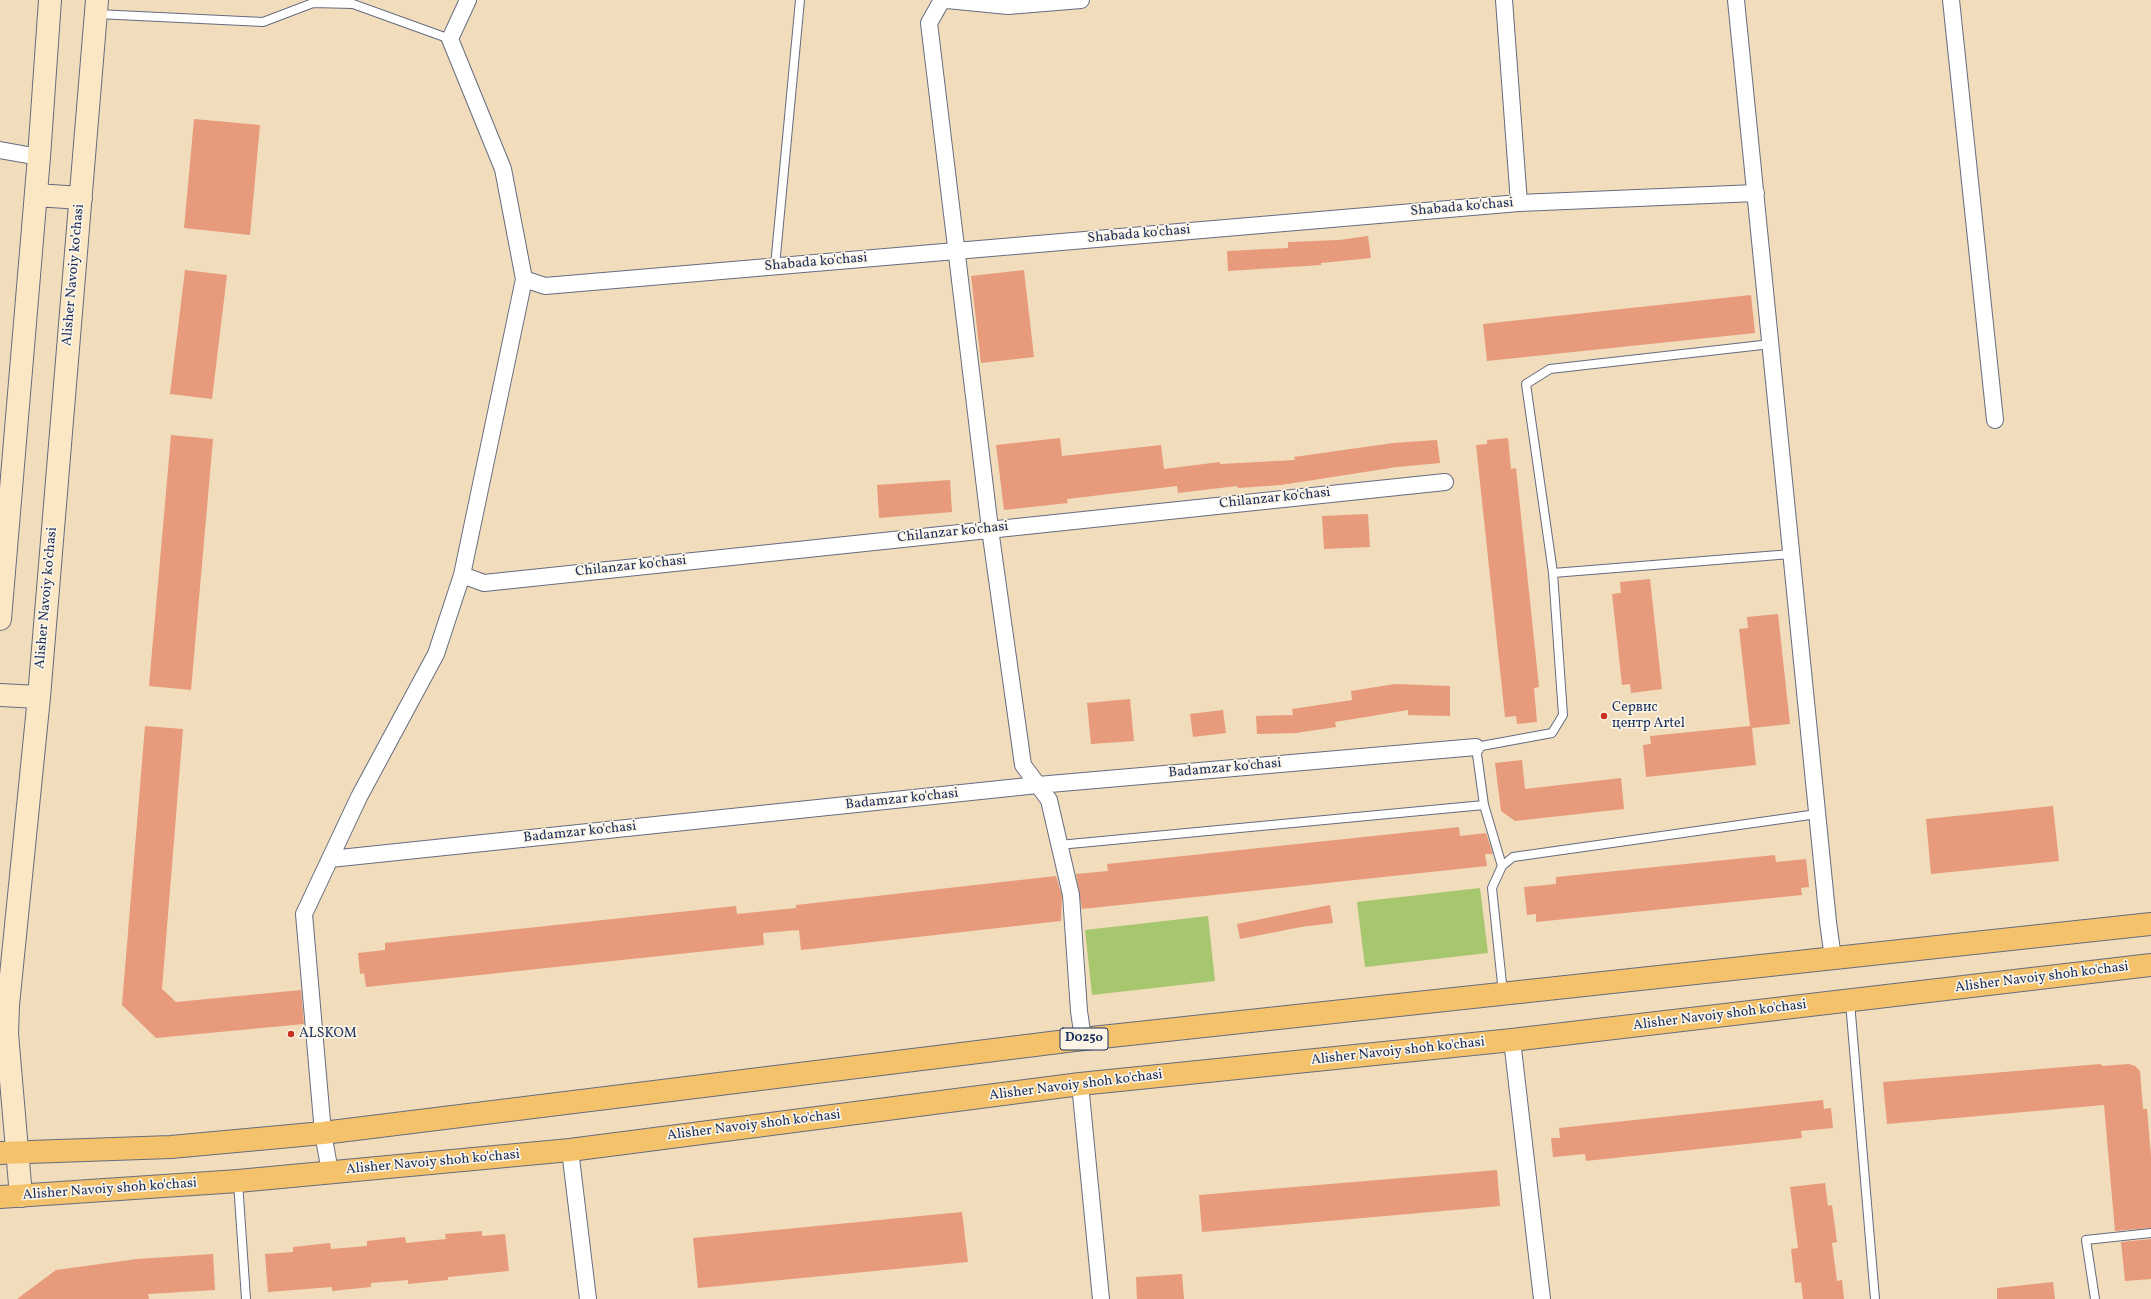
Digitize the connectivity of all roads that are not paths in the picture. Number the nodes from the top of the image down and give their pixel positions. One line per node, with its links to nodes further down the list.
1 (50, 0): 13 (main road)
2 (468, 0): 11 (street)
3 (800, 0): 19 (lane)
4 (942, 0): 18 (street)
5 (947, 0): 6 (street)
6 (1081, 0)
7 (1504, 0): 17 (street)
8 (1736, 0): 14 (street)
9 (1951, 0): 22 (street)
10 (97, 7): 11 (lane); 16 (main road, Alisher Navoiy ko’chasi)
11 (450, 39): 20 (street)
12 (0, 150): 13 (street)
13 (39, 157): 15 (main road)
14 (1756, 193): 17 (street, Shabada ko'chasi); 21 (street)
15 (36, 195): 16 (main road); 28 (main road)
16 (81, 198): 30 (main road, Alisher Navoiy ko’chasi)
17 (1519, 203): 18 (street, Shabada ko'chasi)
18 (957, 251): 19 (street, Shabada ko'chasi); 24 (street)
19 (775, 266): 20 (street, Shabada ko'chasi)
20 (524, 279): 27 (street)
21 (1770, 344): 25 (street); 26 (lane)
22 (1995, 420)
23 (1445, 482): 24 (street, Chilanzar ko'chasi)
24 (990, 529): 27 (street, Chilanzar ko'chasi); 32 (street)
25 (1791, 554): 26 (lane); 34 (street)
26 (1553, 573): 31 (lane)
27 (462, 575): 36 (street)
28 (0, 619)
29 (0, 695): 30 (main road)
30 (38, 697): 48 (main road, Alisher Navoiy ko’chasi)
31 (1476, 747): 32 (street, Badamzar ko'chasi); 33 (lane)
32 (1038, 785): 35 (street); 36 (street, Badamzar ko'chasi)
33 (1484, 806): 35 (lane); 37 (lane)
34 (1817, 814): 37 (lane); 39 (street)
35 (1059, 845): 43 (street)
36 (330, 859): 46 (street)
37 (1502, 866): 41 (lane)
38 (2151, 924): 39 (main road, D025o)
39 (1833, 958): 41 (main road, D025o)
40 (2151, 965): 42 (main road, Alisher Navoiy shoh ko'chasi)
41 (1503, 994): 43 (main road, D025o)
42 (1850, 1001): 44 (main road, Alisher Navoiy shoh ko'chasi); 57 (lane)
43 (1083, 1039): 46 (main road, D025o)
44 (1512, 1040): 45 (main road, Alisher Navoiy shoh ko'chasi); 56 (street)
45 (1080, 1084): 47 (main road, Alisher Navoiy shoh ko'chasi); 55 (street)
46 (323, 1133): 48 (main road, D025o); 49 (street)
47 (570, 1150): 49 (main road, Alisher Navoiy shoh ko'chasi); 54 (street)
48 (8, 1153): 51 (main road, Alisher Navoiy ko’chasi)
49 (330, 1172): 50 (main road, Alisher Navoiy shoh ko'chasi)
50 (238, 1181): 51 (main road, Alisher Navoiy shoh ko'chasi); 53 (lane)
51 (10, 1197)
52 (2151, 1233): 58 (lane)
53 (246, 1299)
54 (588, 1299)
55 (1101, 1299)
56 (1542, 1299)
57 (1875, 1299)
58 (2096, 1299)

